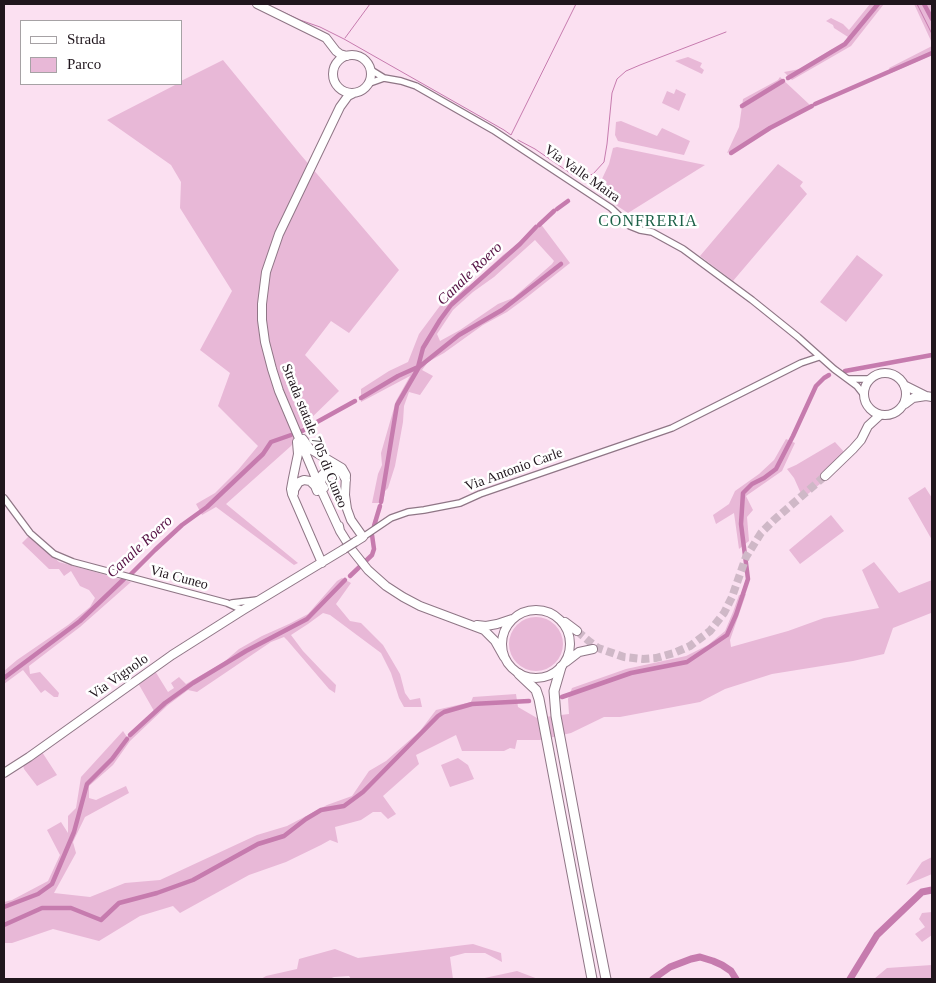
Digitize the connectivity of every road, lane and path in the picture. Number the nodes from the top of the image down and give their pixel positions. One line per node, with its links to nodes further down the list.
1 (257, 4): 2 (main road)
2 (314, 32): 3 (main road); 5 (main road)
3 (347, 56): 4 (main road); 5 (main road)
4 (370, 70): 6 (street, Via Valle Maira); 8 (main road)
5 (333, 73): 7 (main road)
6 (384, 78): 8 (street); 11 (street, Via Valle Maira)
7 (338, 87): 9 (main road); 10 (main road, Strada statale 705 di Cuneo)
8 (366, 87): 9 (main road)
9 (354, 93): 10 (main road, Strada statale 705 di Cuneo)
10 (331, 125): 17 (main road, Strada statale 705 di Cuneo)
11 (814, 352): 12 (street, Via Valle Maira); 13 (street, Via Antonio Carle)
12 (819, 357): 13 (street, Via Antonio Carle); 14 (street, Via Valle Maira)
13 (801, 363): 29 (street, Via Antonio Carle)
14 (849, 379): 15 (street); 18 (street, Via Valle Maira)
15 (870, 379): 16 (main road); 18 (main road)
16 (904, 384): 19 (main road); 20 (main road)
17 (279, 391): 25 (main road); 27 (main road); 28 (main road, Strada statale 705 di Cuneo)
18 (864, 396): 21 (main road)
19 (929, 396): 20 (main road)
20 (903, 406): 22 (main road)
21 (869, 408): 22 (main road); 23 (main road)
22 (880, 415): 23 (main road)
23 (868, 426): 24 (main road)
24 (825, 476)
25 (346, 480): 28 (main road); 29 (main road)
26 (4, 498): 31 (street, Via Cuneo)
27 (294, 500): 28 (main road); 30 (main road)
28 (339, 528): 34 (main road)
29 (363, 537): 30 (main road, Via Antonio Carle, bridge)
30 (322, 563): 31 (main road, Via Antonio Carle)
31 (235, 605): 40 (main road, Via Vignolo)
32 (512, 619): 33 (main road); 34 (main road); 37 (main road)
33 (560, 619): 35 (main road); 38 (main road)
34 (463, 621): 37 (main road)
35 (577, 631)
36 (593, 648): 38 (main road)
37 (504, 657): 39 (main road)
38 (562, 665): 39 (main road); 42 (highway)
39 (519, 674): 41 (highway)
40 (4, 773)
41 (592, 979)
42 (606, 979)

